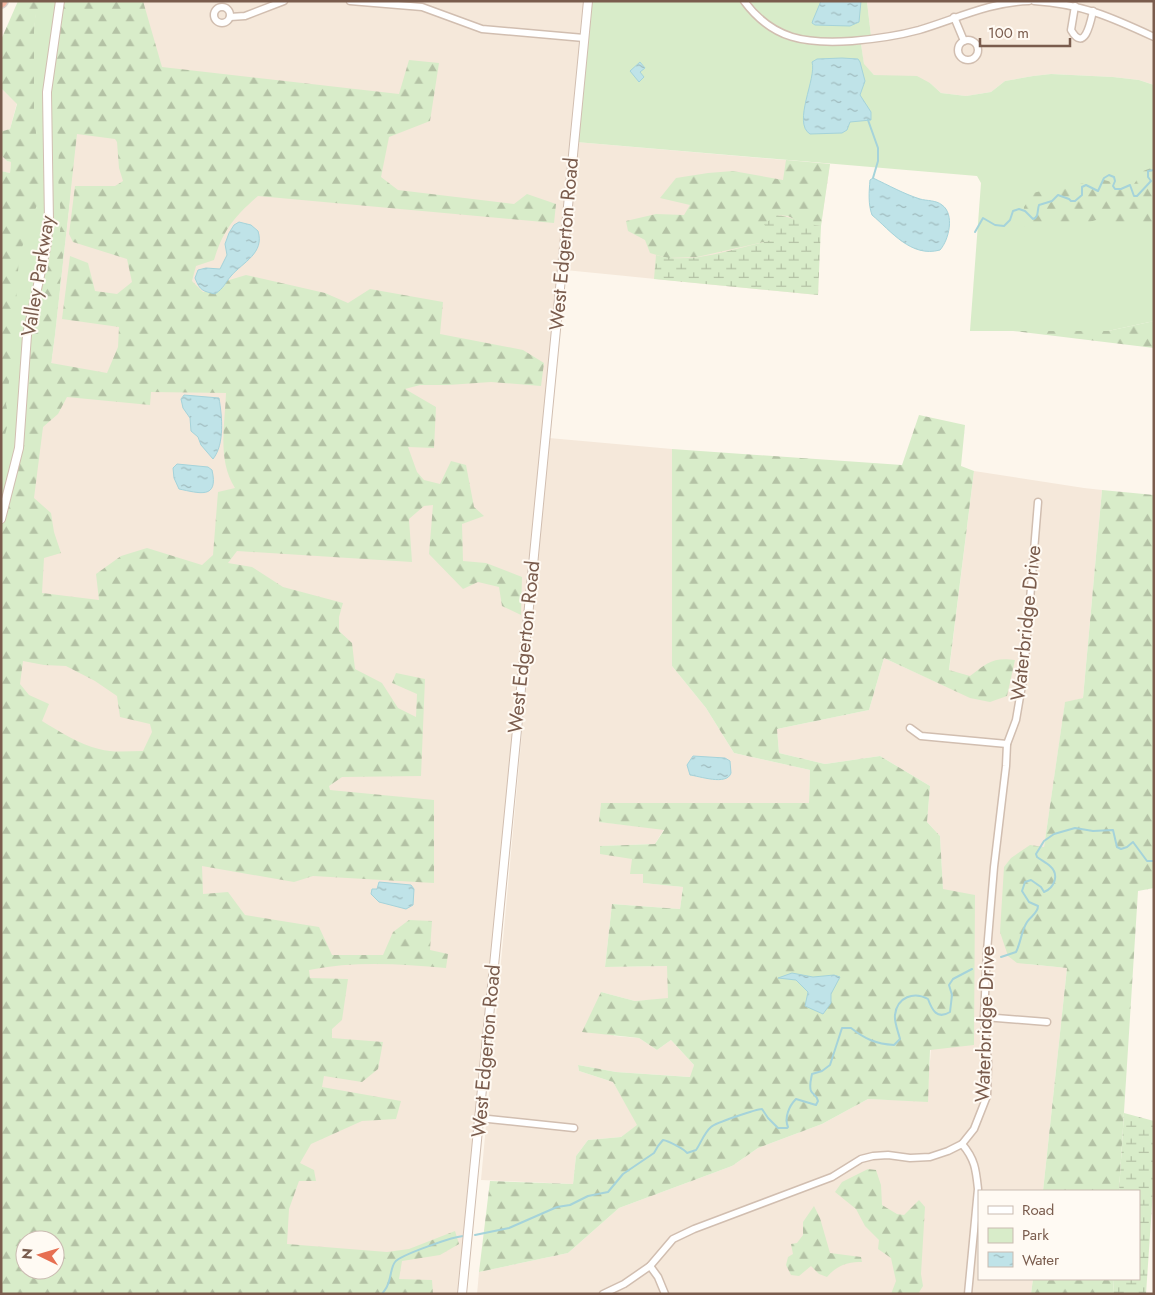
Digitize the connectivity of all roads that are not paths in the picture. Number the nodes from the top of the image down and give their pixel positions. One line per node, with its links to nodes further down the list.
1 (60, 1): 17 (street, Valley Parkway)
2 (284, 1): 11 (street)
3 (350, 1): 14 (street)
4 (588, 1): 14 (street, West Edgerton Road)
5 (744, 1): 12 (street)
6 (1029, 1): 12 (street)
7 (1034, 1): 9 (street)
8 (1086, 5): 9 (street); 10 (street)
9 (1075, 6): 10 (street)
10 (1093, 11): 13 (street)
11 (230, 17)
12 (954, 17): 15 (street)
13 (1153, 36)
14 (584, 38): 22 (street, West Edgerton Road)
15 (964, 42)
16 (1038, 502): 19 (street, Waterbridge Drive)
17 (1, 519)
18 (910, 728): 19 (street)
19 (1007, 744): 20 (street, Waterbridge Drive)
20 (984, 1017): 21 (street); 24 (street, Waterbridge Drive)
21 (1047, 1022)
22 (479, 1118): 23 (street); 26 (street, West Edgerton Road)
23 (574, 1128)
24 (962, 1144): 25 (street); 29 (street)
25 (650, 1266): 27 (street); 28 (street)
26 (462, 1294)
27 (603, 1294)
28 (665, 1294)
29 (968, 1294)

